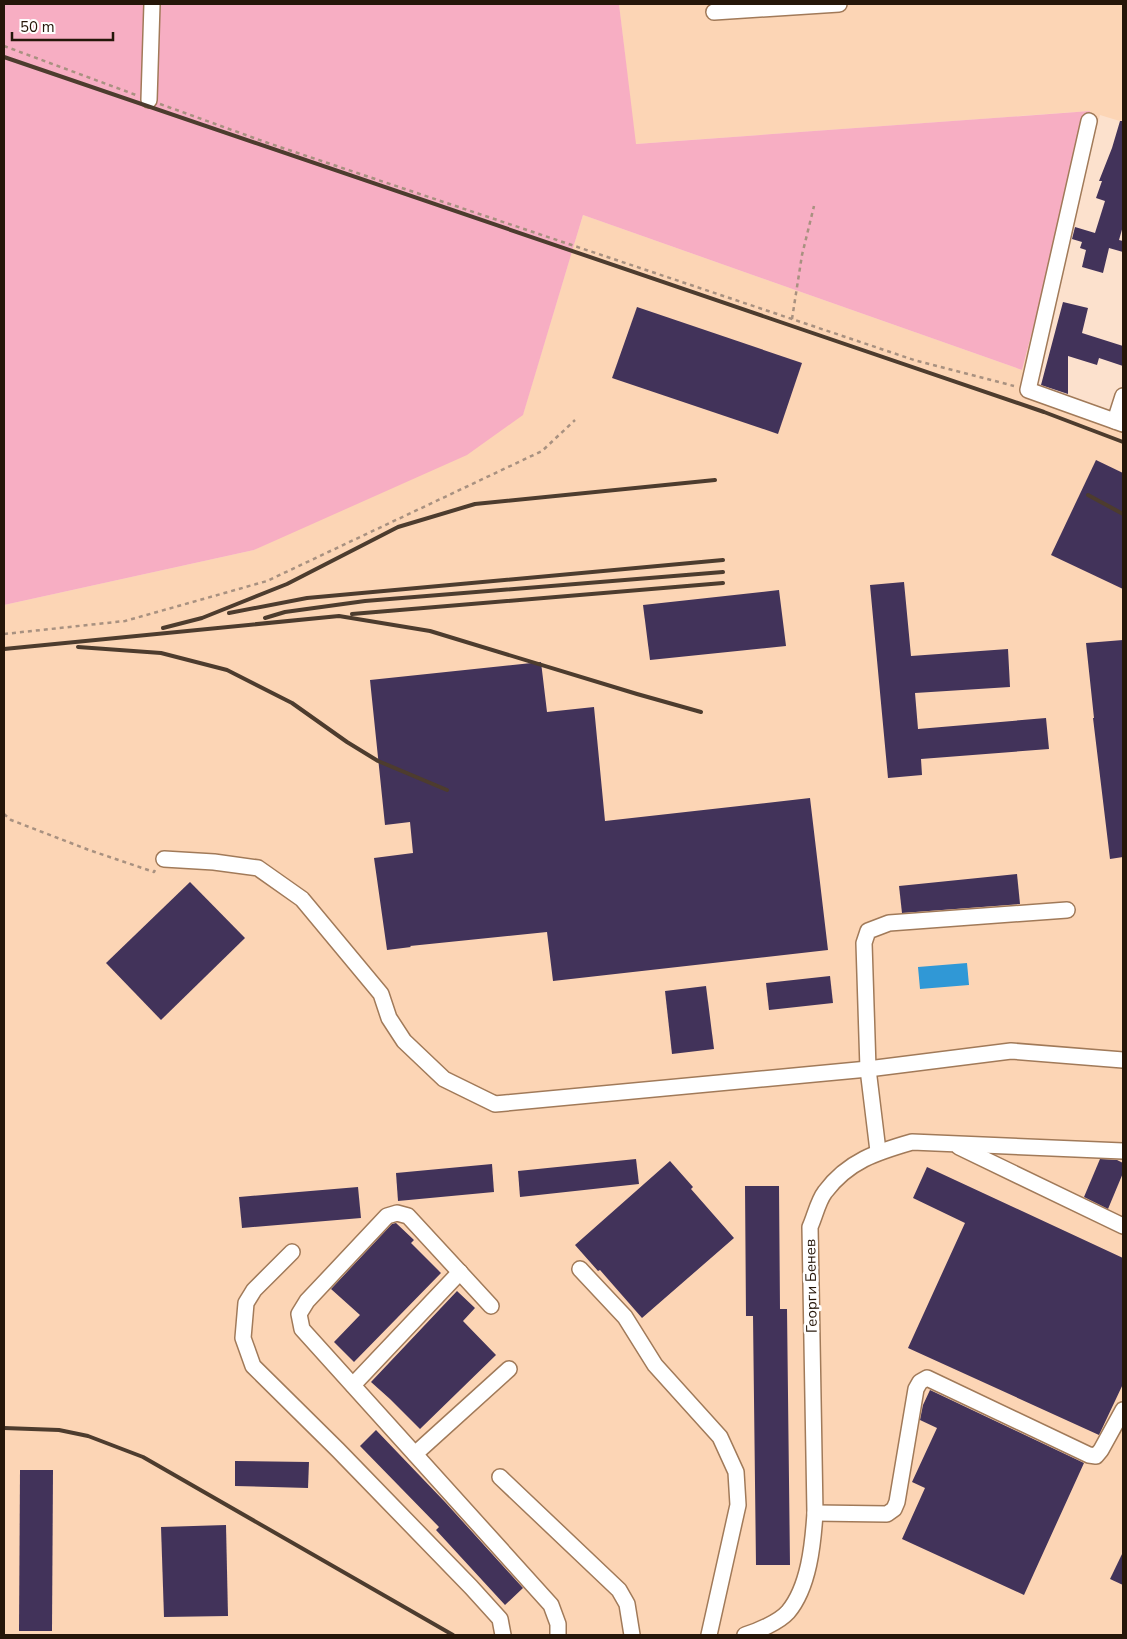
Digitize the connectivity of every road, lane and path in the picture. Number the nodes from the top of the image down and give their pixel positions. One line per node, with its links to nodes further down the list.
1 (152, 4): 6 (street)
2 (839, 4): 3 (street)
3 (812, 5): 4 (street)
4 (714, 12)
5 (4, 46): 6 (path)
6 (150, 100): 9 (path)
7 (1089, 121): 10 (street)
8 (814, 206): 9 (path)
9 (792, 319): 10 (path)
10 (1028, 390): 13 (street)
11 (1123, 396): 13 (street)
12 (575, 420): 14 (path)
13 (1119, 422)
14 (4, 634)
15 (4, 814): 16 (path)
16 (164, 859): 19 (street)
17 (1067, 910): 19 (street)
18 (1123, 1060): 19 (street)
19 (868, 1069): 21 (street)
20 (953, 1144): 21 (street, Георги Бенев); 22 (street, Георги Бенев); 23 (street)
21 (878, 1151): 33 (street, Георги Бенев)
22 (1123, 1151)
23 (1123, 1226)
24 (292, 1252): 34 (street)
25 (580, 1268): 37 (street)
26 (460, 1272): 27 (street); 29 (street); 29 (street)
27 (491, 1306)
28 (509, 1369): 31 (street)
29 (353, 1385): 31 (street)
30 (1123, 1410): 33 (street)
31 (415, 1454): 35 (street)
32 (500, 1477): 36 (street)
33 (815, 1513): 38 (street, Георги Бенев)
34 (503, 1635)
35 (558, 1635)
36 (632, 1635)
37 (709, 1635)
38 (745, 1635)

